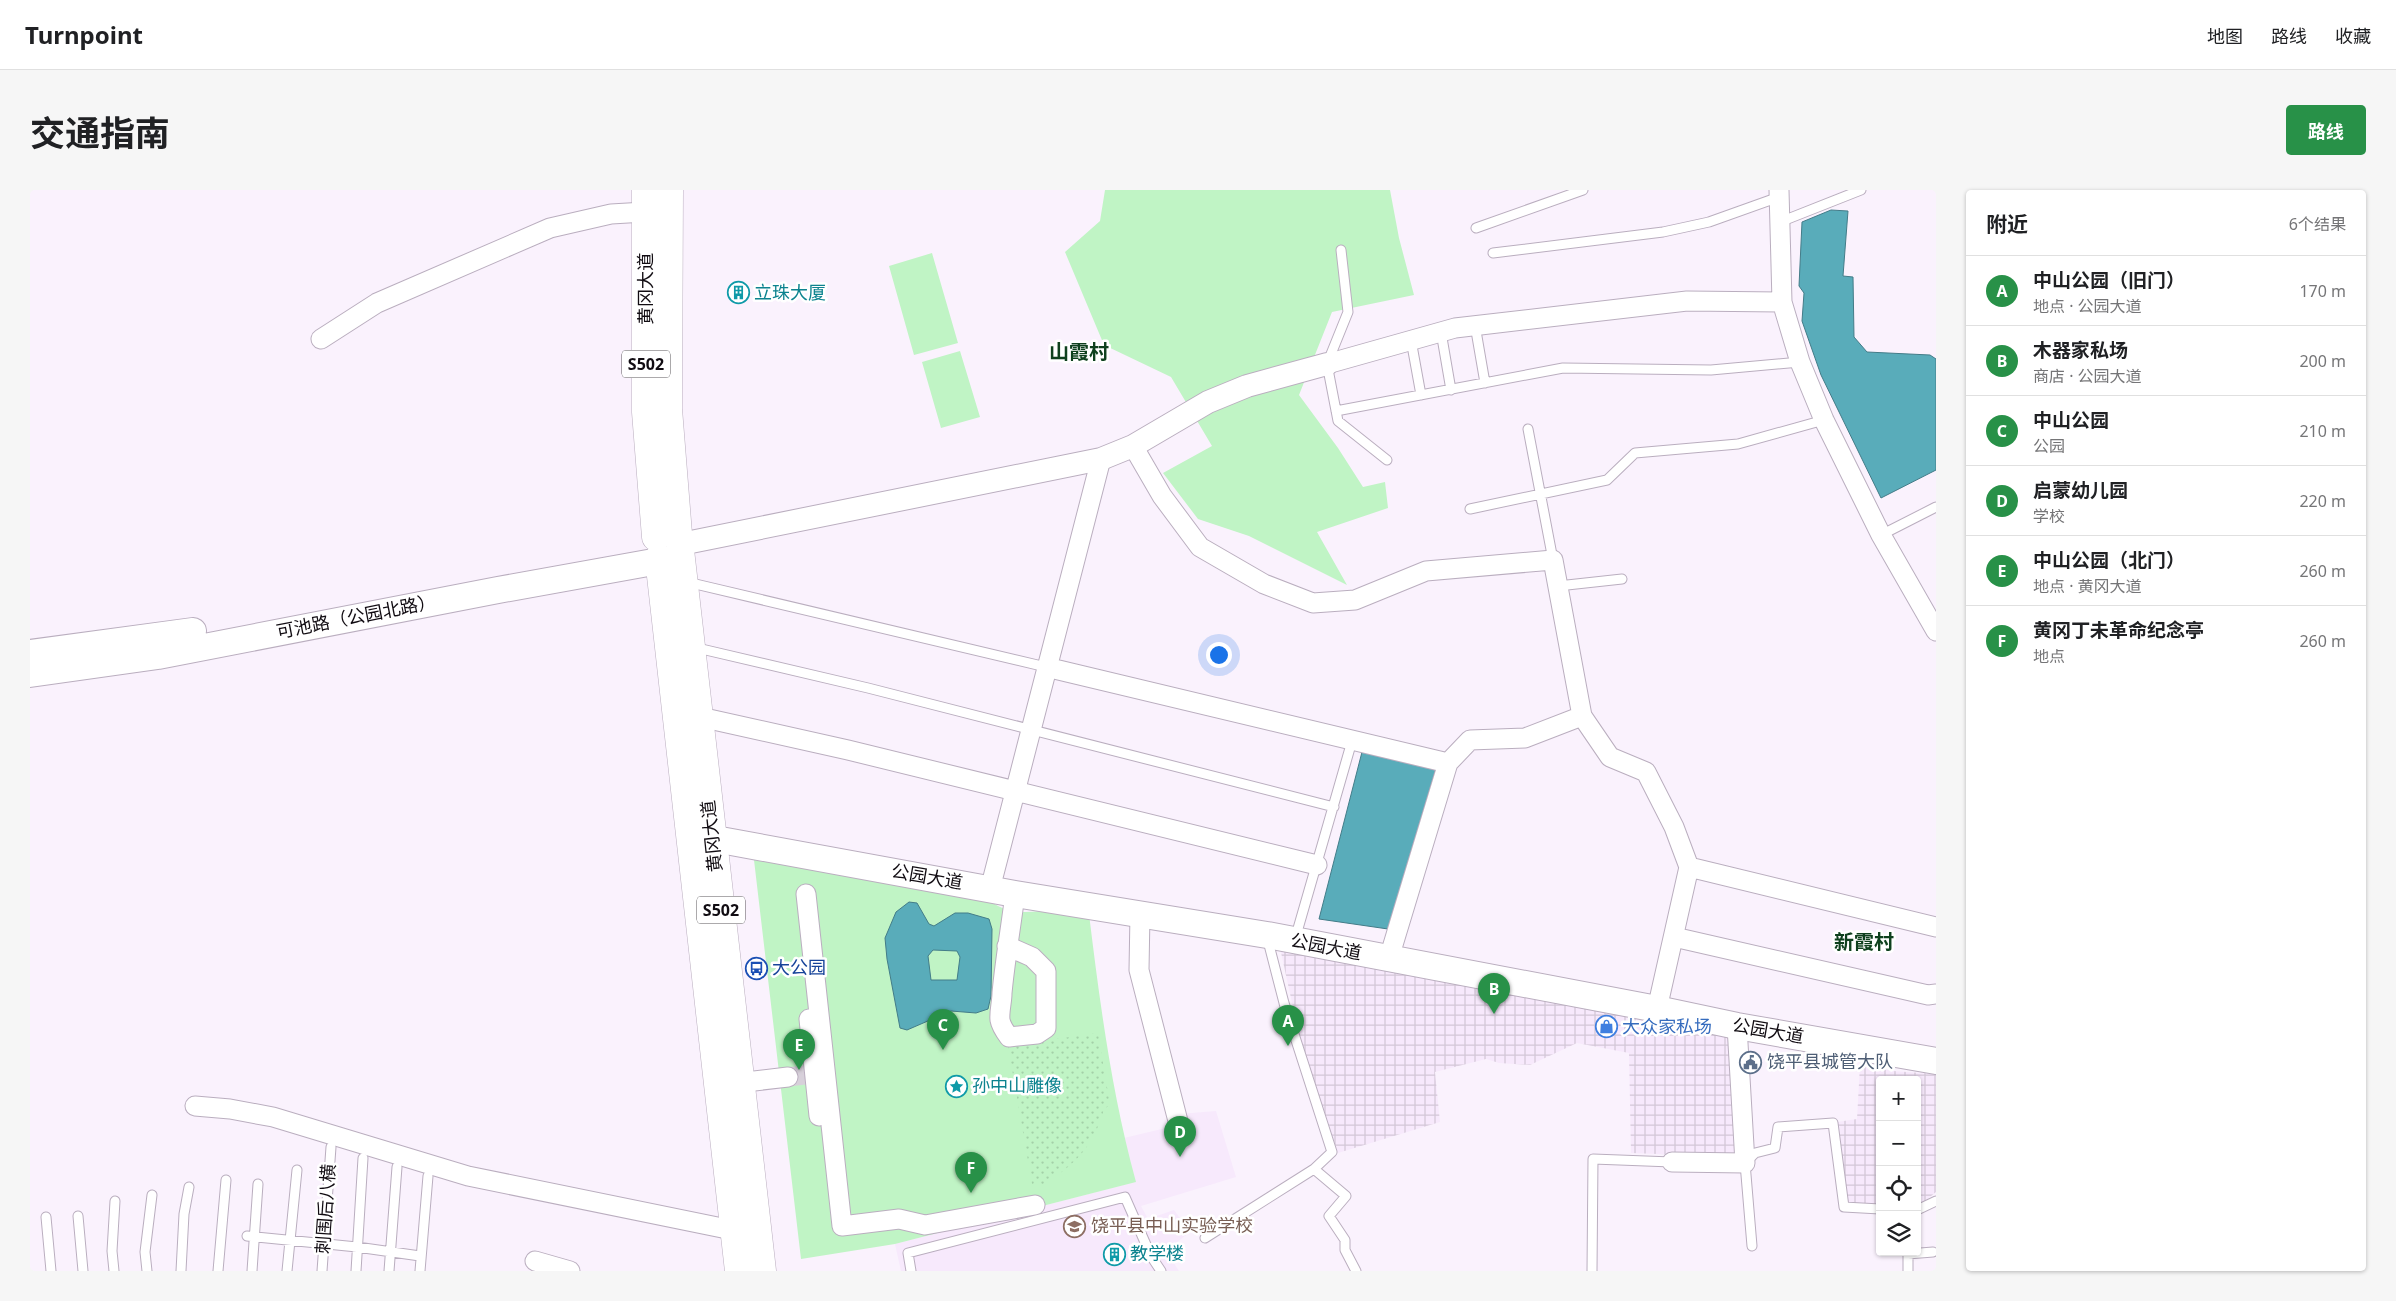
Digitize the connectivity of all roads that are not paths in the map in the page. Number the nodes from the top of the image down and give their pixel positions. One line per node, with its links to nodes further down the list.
1 (669, 190): 30 (main road, 黄冈大道 / S502)
2 (1583, 190): 7 (lane)
3 (1860, 190): 6 (lane)
4 (1779, 193): 6 (street); 9 (lane)
5 (646, 201): 13 (street); 30 (main road, 黄冈大道 / S502)
6 (1780, 222): 10 (street)
7 (1476, 228)
8 (1341, 250): 16 (lane)
9 (1493, 253)
10 (1782, 302): 11 (street); 15 (street)
11 (1475, 326): 12 (street); 17 (lane)
12 (1441, 332): 14 (street); 18 (lane)
13 (321, 339)
14 (1411, 340): 16 (street); 19 (lane)
15 (1800, 362): 17 (lane); 21 (street)
16 (1327, 364): 20 (lane); 23 (street)
17 (1485, 383): 18 (lane)
18 (1451, 390): 19 (lane)
19 (1421, 395): 20 (lane)
20 (1336, 411): 25 (lane)
21 (1824, 420): 26 (lane); 29 (street)
22 (1528, 429): 26 (lane)
23 (1133, 446): 24 (street); 31 (street)
24 (1101, 459): 30 (street); 37 (street)
25 (1387, 460)
26 (1540, 494): 28 (lane); 31 (lane)
27 (1936, 507): 29 (lane)
28 (1470, 509)
29 (1881, 535): 34 (street)
30 (674, 552): 36 (main road, 可池路（公园北路）); 37 (lane); 38 (main road, 可池路（公园北路）); 112 (main road, 黄冈大道 / S502); 113 (main road, 黄冈大道 / S502)
31 (1553, 560): 33 (street)
32 (1622, 579): 33 (lane)
33 (1558, 586): 39 (street)
34 (1936, 631)
35 (691, 646): 41 (lane)
36 (30, 653)
37 (1046, 667): 41 (street); 42 (street)
38 (30, 674)
39 (1582, 716): 43 (street); 48 (street)
40 (700, 717): 44 (street)
41 (1030, 730): 44 (street); 45 (lane)
42 (1352, 741): 43 (street); 45 (lane)
43 (1448, 764): 58 (street)
44 (1014, 792): 47 (street); 49 (street)
45 (1334, 807): 47 (lane)
46 (715, 840): 49 (main road, 公园大道)
47 (1317, 865): 56 (lane)
48 (1689, 867): 53 (street); 55 (street)
49 (990, 889): 51 (main road, 公园大道)
50 (806, 894): 81 (street)
51 (1015, 894): 52 (main road, 公园大道); 57 (street)
52 (1140, 914): 54 (main road, 公园大道); 66 (street)
53 (1936, 927)
54 (1267, 935): 56 (main road, 公园大道); 72 (lane)
55 (1674, 937): 59 (street); 60 (street)
56 (1294, 942): 58 (main road, 公园大道)
57 (1007, 946): 57 (street)
58 (1389, 958): 60 (main road, 公园大道)
59 (1936, 994)
60 (1657, 1009): 61 (main road, 公园大道)
61 (1737, 1026): 62 (main road, 公园大道); 70 (street)
62 (1936, 1061)
63 (788, 1077): 64 (street)
64 (737, 1083)
65 (195, 1106): 86 (street)
66 (1179, 1125)
67 (330, 1147): 90 (lane, 刺围后八横)
68 (363, 1158): 92 (lane)
69 (1672, 1162): 70 (street); 117 (lane)
70 (1745, 1163): 83 (lane); 91 (lane)
71 (397, 1167): 93 (lane)
72 (1314, 1169): 88 (lane); 116 (lane)
73 (297, 1170): 89 (lane)
74 (428, 1176): 96 (lane)
75 (226, 1180): 104 (lane)
76 (258, 1184): 87 (lane)
77 (189, 1187): 103 (lane)
78 (152, 1195): 102 (lane)
79 (115, 1201): 101 (lane)
80 (1936, 1201): 82 (lane)
81 (1035, 1205)
82 (1921, 1208)
83 (1876, 1209)
84 (78, 1216): 100 (lane)
85 (46, 1217): 99 (lane)
86 (737, 1230)
87 (251, 1237): 89 (lane); 105 (lane)
88 (1205, 1238)
89 (288, 1241): 90 (lane); 106 (lane)
90 (323, 1244): 92 (lane); 107 (lane, 刺围后八横)
91 (1752, 1246)
92 (357, 1247): 93 (lane); 108 (lane)
93 (390, 1252): 96 (lane); 109 (lane)
94 (1921, 1252): 95 (lane)
95 (1933, 1252)
96 (420, 1256): 110 (lane)
97 (1908, 1256): 118 (lane)
98 (535, 1261): 111 (street)
99 (51, 1271)
100 (84, 1271)
101 (114, 1271)
102 (147, 1271)
103 (181, 1271)
104 (218, 1271)
105 (252, 1271)
106 (287, 1271)
107 (322, 1271)
108 (356, 1271)
109 (389, 1271)
110 (420, 1271)
111 (570, 1271)
112 (739, 1271)
113 (762, 1271)
114 (911, 1271): 115 (lane)
115 (1161, 1271)
116 (1356, 1271)
117 (1592, 1271)
118 (1908, 1271)

